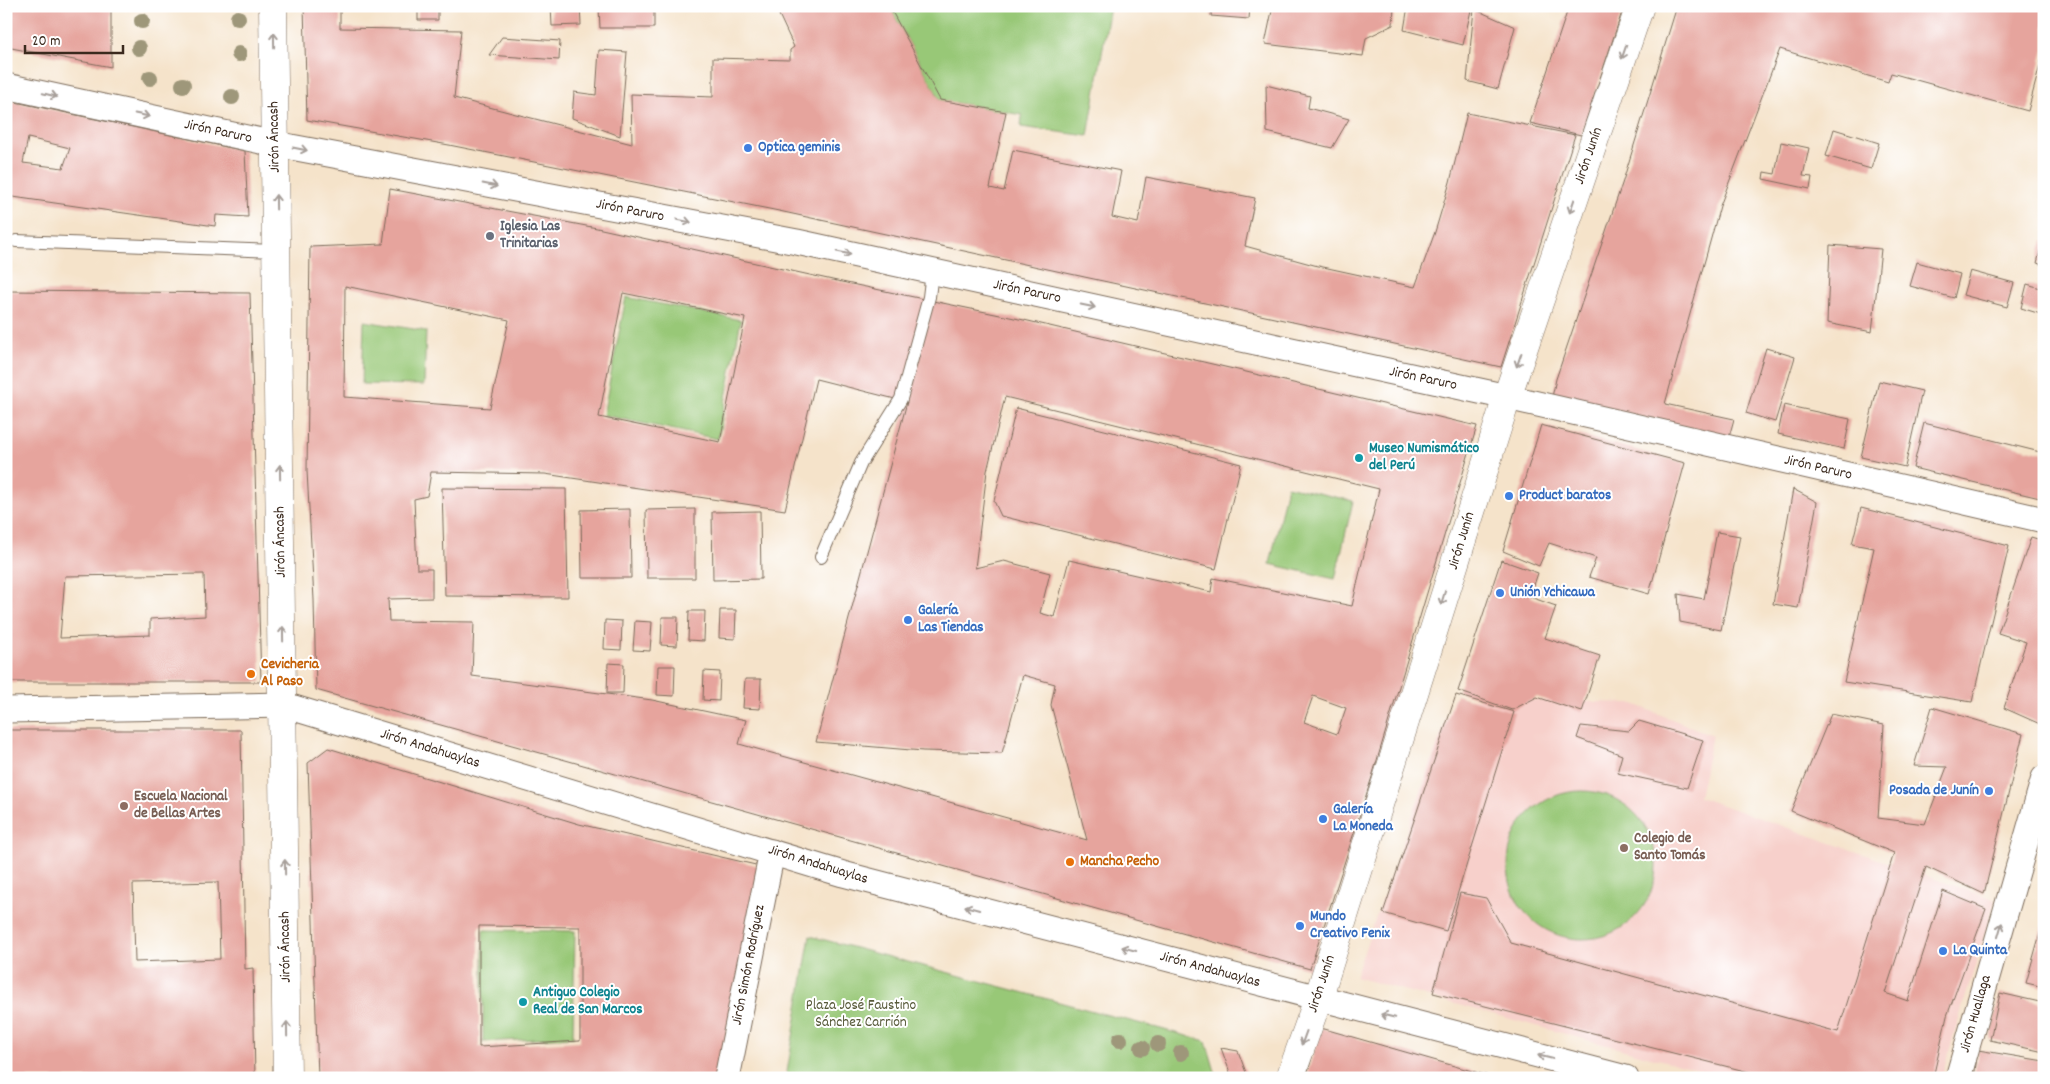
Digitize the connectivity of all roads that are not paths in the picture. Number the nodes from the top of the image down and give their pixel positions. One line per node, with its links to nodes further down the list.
1 (273, 6): 4 (street, Jirón Áncash, one-way to 1)
2 (1640, 6): 8 (street, Jirón Junín, one-way to 8)
3 (6, 86): 4 (street, Jirón Paruro, one-way to 4)
4 (275, 144): 6 (street, Jirón Áncash, one-way to 4); 7 (street, Jirón Paruro, one-way to 7)
5 (16, 242): 6 (lane)
6 (277, 251): 11 (street, Jirón Áncash, one-way to 6)
7 (932, 272): 8 (street, Jirón Paruro, one-way to 8); 10 (lane)
8 (1507, 397): 9 (street, Jirón Paruro); 15 (street, Jirón Junín, one-way to 15)
9 (2044, 520)
10 (821, 557)
11 (284, 705): 12 (street, Jirón Andahuaylas); 14 (street, Jirón Andahuaylas); 16 (street, Jirón Áncash, one-way to 11)
12 (6, 710)
13 (2044, 778): 20 (street, Jirón Huallaga, one-way to 13)
14 (772, 852): 15 (street, Jirón Andahuaylas, one-way to 14); 17 (street, Jirón Simón Rodríguez)
15 (1318, 998): 18 (street, Jirón Junín, one-way to 18); 19 (street, Jirón Andahuaylas, one-way to 15)
16 (287, 1078)
17 (727, 1078)
18 (1290, 1078)
19 (1626, 1078)
20 (1958, 1078)

